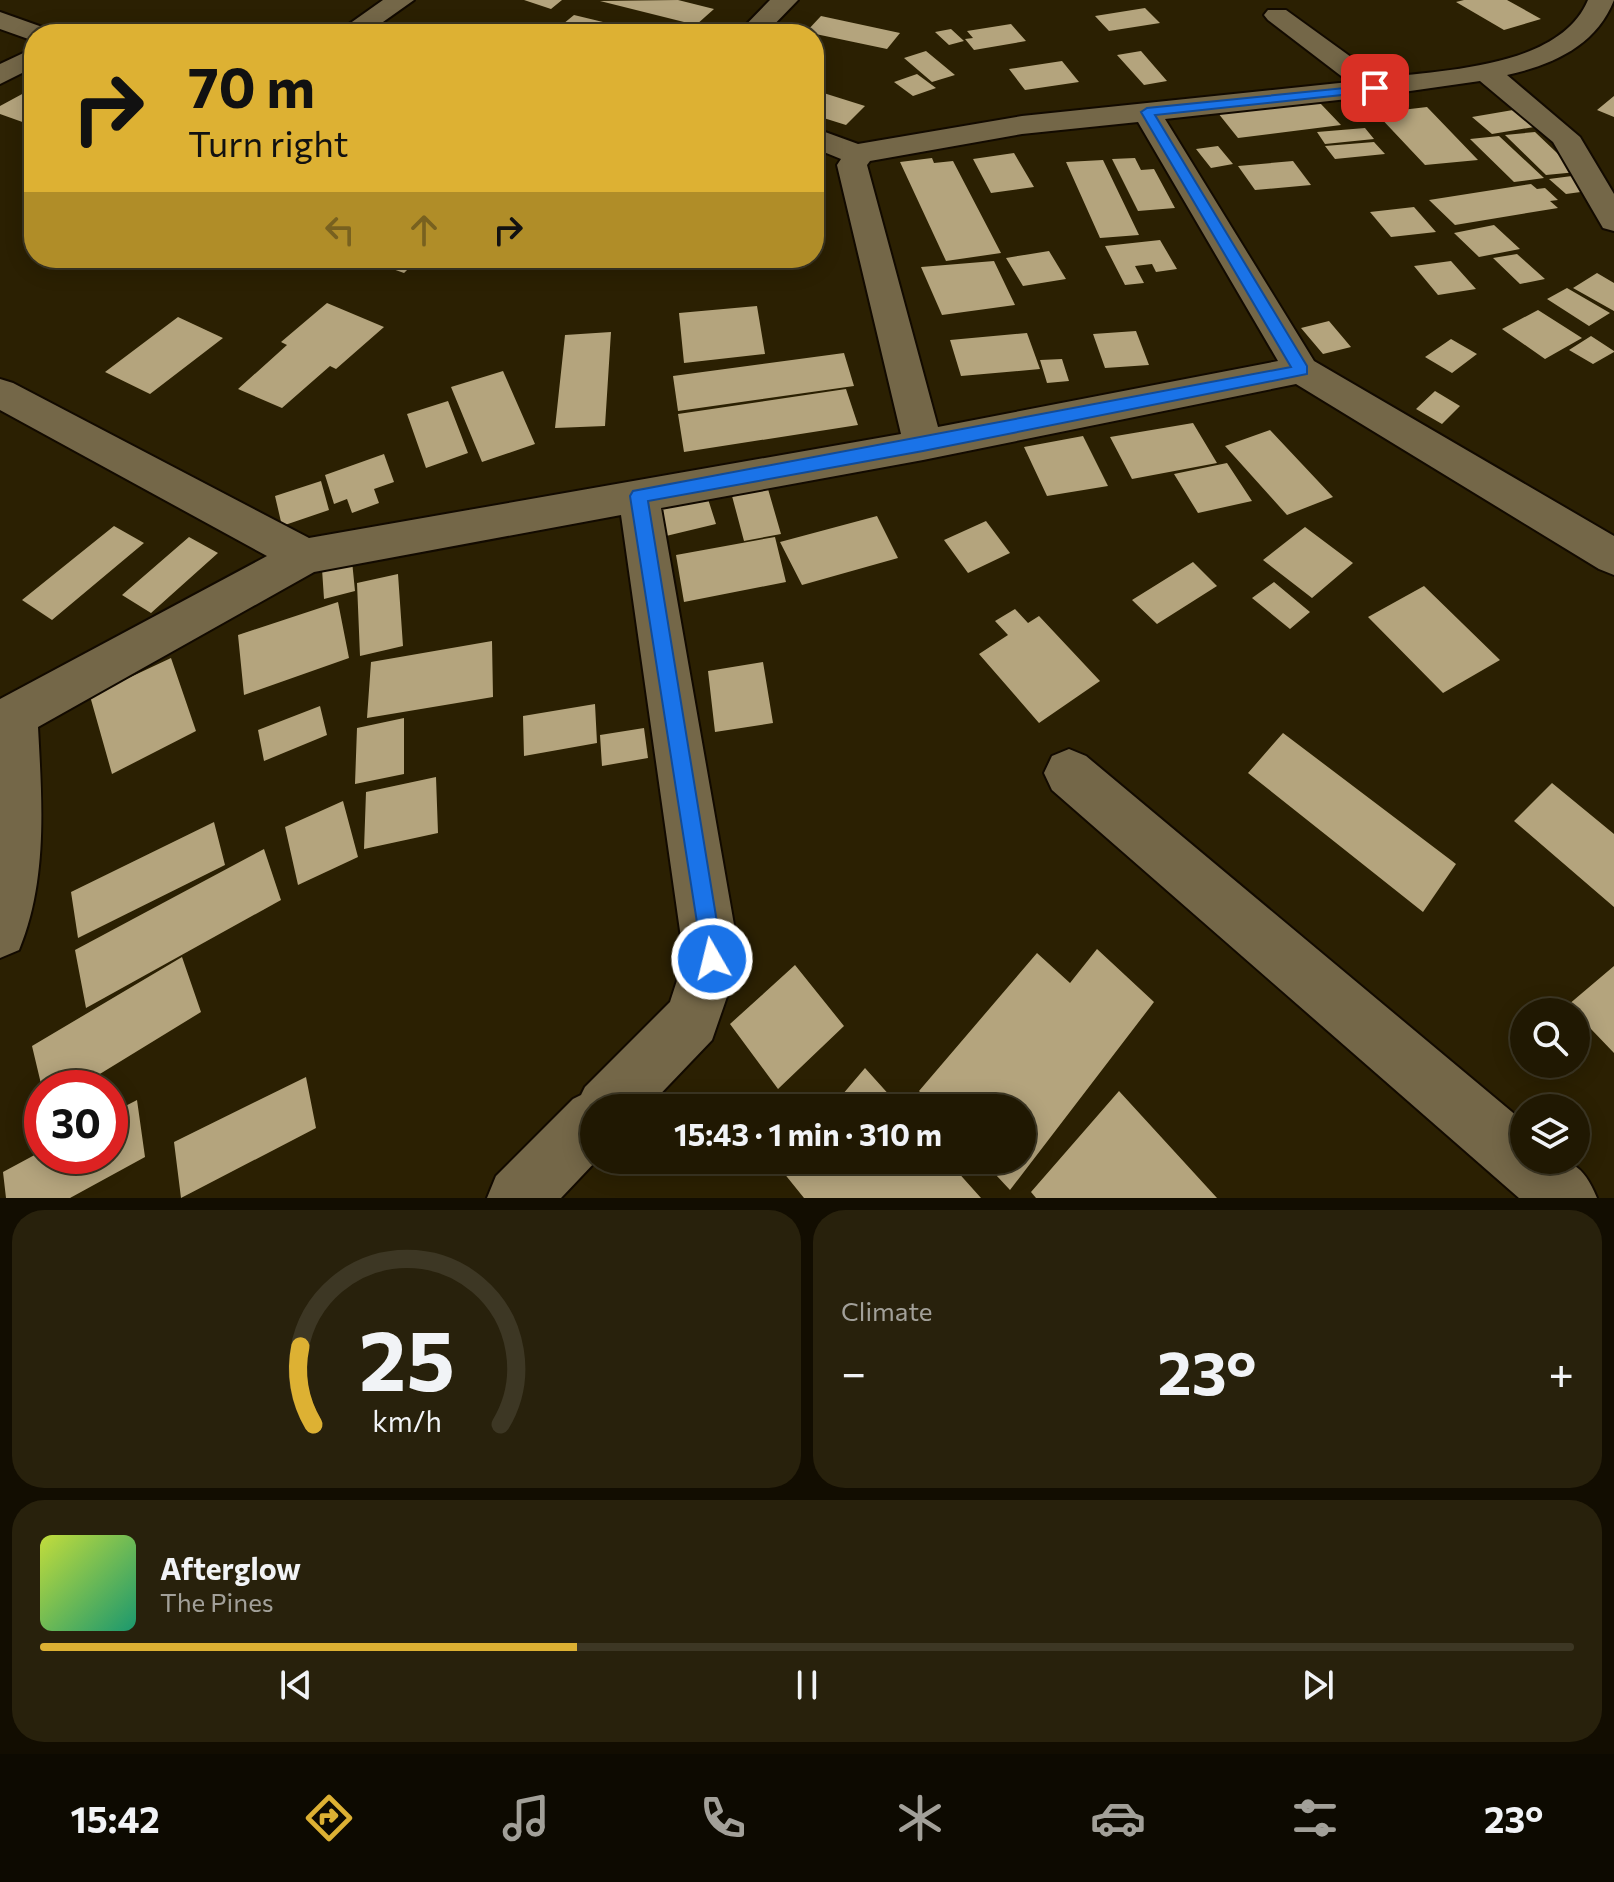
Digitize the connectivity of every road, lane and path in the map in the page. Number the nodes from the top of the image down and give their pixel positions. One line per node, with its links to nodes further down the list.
1 (16, 0): 5 (street)
2 (401, 0): 8 (street)
3 (785, 0): 9 (street)
4 (1601, 0): 12 (street)
5 (0, 7)
6 (1277, 15): 14 (street)
7 (0, 20): 10 (street)
8 (364, 24)
9 (760, 24)
10 (24, 29)
11 (24, 62): 13 (street)
12 (1485, 71): 14 (street); 18 (street)
13 (0, 76)
14 (1375, 88): 15 (street)
15 (1147, 112): 17 (street); 19 (street)
16 (824, 141): 17 (street)
17 (858, 155): 21 (street)
18 (1614, 221)
19 (1301, 370): 21 (street); 24 (street)
20 (0, 393): 23 (street)
21 (923, 445): 22 (street)
22 (639, 496): 23 (street); 27 (street)
23 (305, 556): 26 (street)
24 (1614, 557)
25 (1069, 773): 30 (street)
26 (0, 931)
27 (620, 1094)
28 (580, 1134): 29 (street)
29 (518, 1198)
30 (1566, 1198)

